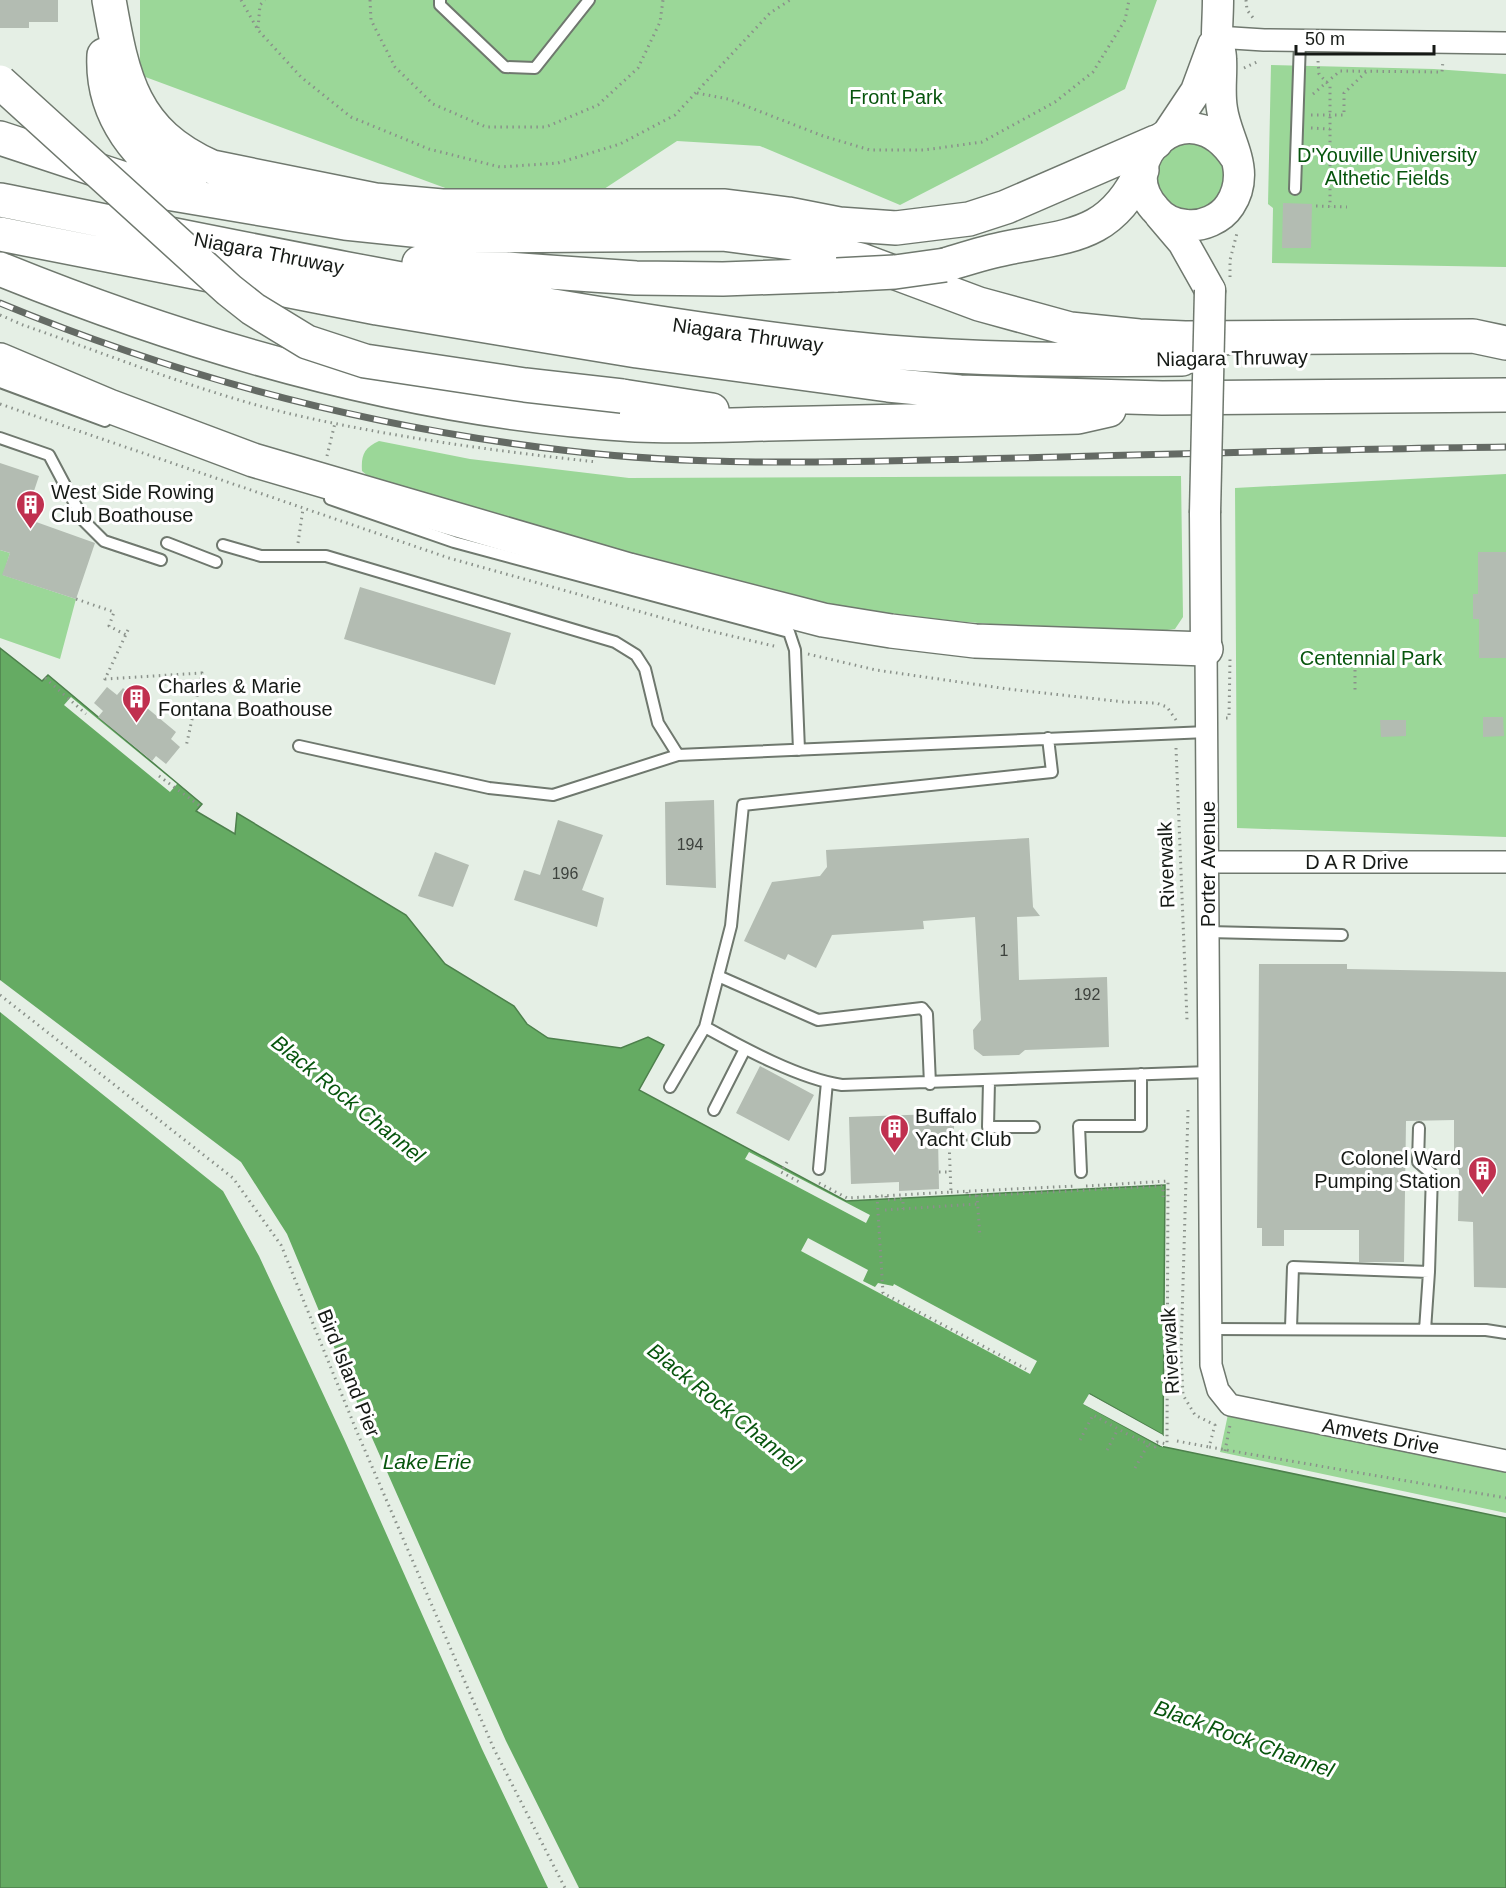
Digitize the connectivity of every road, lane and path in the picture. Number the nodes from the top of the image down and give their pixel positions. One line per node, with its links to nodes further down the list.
1 (108, 0): 27 (highway); 35 (highway)
2 (241, 0): 11 (path)
3 (265, 0): 11 (path)
4 (440, 0): 5 (lane)
5 (590, 0)
6 (790, 0): 20 (path)
7 (1129, 0): 20 (path)
8 (1218, 0): 12 (street, Porter Avenue)
9 (1246, 0): 10 (path)
10 (1264, 21)
11 (258, 30): 20 (path)
12 (1217, 37): 13 (street); 27 (street, Porter Avenue); 28 (street, Porter Avenue)
13 (1300, 41): 14 (street); 29 (lane)
14 (1506, 43)
15 (1318, 61): 19 (path)
16 (1443, 62): 17 (path)
17 (1367, 71): 19 (path); 23 (path)
18 (0, 82): 49 (highway, bridge)
19 (1327, 82): 21 (path); 23 (path)
20 (697, 93)
21 (1312, 96)
22 (1311, 115): 23 (path)
23 (1330, 115): 25 (path)
24 (1311, 128): 25 (path)
25 (1330, 129): 33 (path)
26 (0, 138): 35 (highway)
27 (1155, 148): 28 (street); 36 (street); 38 (highway, bridge)
28 (1235, 157): 32 (street, Porter Avenue)
29 (1295, 189)
30 (0, 200): 38 (highway, Niagara Thruway)
31 (1316, 206): 33 (path)
32 (1229, 207): 36 (street); 40 (street, Porter Avenue)
33 (1330, 207): 34 (path)
34 (1347, 207)
35 (268, 210): 42 (highway)
36 (1160, 215): 40 (street)
37 (0, 234): 47 (highway, Niagara Thruway)
38 (285, 257): 43 (highway, Niagara Thruway)
39 (0, 269): 49 (highway)
40 (1210, 290): 65 (street, Porter Avenue, bridge)
41 (0, 315): 48 (path)
42 (1506, 343)
43 (1506, 353)
44 (0, 360): 55 (highway)
45 (0, 382): 50 (lane)
46 (1506, 395): 47 (highway, Niagara Thruway)
47 (1162, 398): 49 (highway)
48 (335, 423): 52 (path); 55 (path)
49 (766, 424)
50 (116, 425)
51 (0, 438): 60 (lane)
52 (597, 462)
53 (240, 468): 54 (lane)
54 (251, 472)
55 (320, 488): 65 (highway); 75 (lane)
56 (303, 509): 57 (path)
57 (299, 534)
58 (167, 543): 61 (lane)
59 (223, 545): 76 (lane)
60 (161, 560)
61 (216, 562)
62 (76, 599): 64 (path)
63 (128, 630): 64 (path)
64 (126, 635): 74 (path)
65 (1206, 649): 70 (street, Porter Avenue)
66 (1355, 658): 68 (path)
67 (45, 678): 69 (path)
68 (1355, 690)
69 (86, 714)
70 (1207, 732): 71 (lane); 79 (street, Porter Avenue)
71 (1048, 738): 75 (lane); 83 (lane)
72 (1176, 745): 86 (path, Riverwalk)
73 (299, 746): 76 (lane)
74 (186, 747)
75 (799, 750): 76 (lane)
76 (678, 755)
77 (159, 776): 78 (path)
78 (200, 806)
79 (1208, 862): 80 (street, D A R Drive); 81 (street, Porter Avenue)
80 (1506, 862)
81 (1208, 932): 82 (lane); 88 (street, Porter Avenue)
82 (1342, 935)
83 (718, 976): 85 (lane); 92 (lane)
84 (0, 995): 133 (path, Bird Island Pier)
85 (705, 1027): 87 (lane); 93 (lane)
86 (1188, 1031)
87 (745, 1049): 91 (lane); 95 (lane)
88 (1209, 1072): 89 (lane); 117 (street, Porter Avenue)
89 (1141, 1074): 90 (lane); 103 (lane)
90 (989, 1081): 92 (lane); 96 (lane)
91 (827, 1082): 92 (lane); 100 (lane)
92 (930, 1084)
93 (670, 1087)
94 (1188, 1105): 127 (path, Riverwalk)
95 (714, 1110)
96 (1034, 1127)
97 (1419, 1128): 115 (lane)
98 (982, 1139): 102 (path)
99 (787, 1162): 104 (path)
100 (819, 1169): 107 (path)
101 (939, 1172): 102 (path)
102 (951, 1172): 105 (path)
103 (1081, 1172)
104 (801, 1183)
105 (951, 1192): 106 (path); 108 (path)
106 (967, 1192): 109 (path); 124 (path)
107 (878, 1196): 108 (path); 120 (path)
108 (886, 1196): 112 (path)
109 (976, 1196): 110 (path); 111 (path)
110 (1163, 1197)
111 (977, 1204): 112 (path); 114 (path)
112 (903, 1209): 113 (path)
113 (885, 1210)
114 (980, 1237)
115 (1429, 1272): 116 (lane); 118 (lane)
116 (1291, 1328): 117 (lane); 118 (lane)
117 (1211, 1329): 121 (street, Porter Avenue)
118 (1425, 1330): 119 (lane)
119 (1506, 1333)
120 (1026, 1369)
121 (1256, 1411): 130 (street, Amvets Drive)
122 (1231, 1421): 129 (path)
123 (1118, 1428): 124 (path); 125 (path); 128 (path)
124 (1129, 1435): 131 (path)
125 (1080, 1440)
126 (1177, 1441): 127 (path)
127 (1209, 1447): 129 (path)
128 (1107, 1450)
129 (1225, 1451): 132 (path)
130 (1506, 1461)
131 (1136, 1468)
132 (1506, 1498)
133 (565, 1888)

